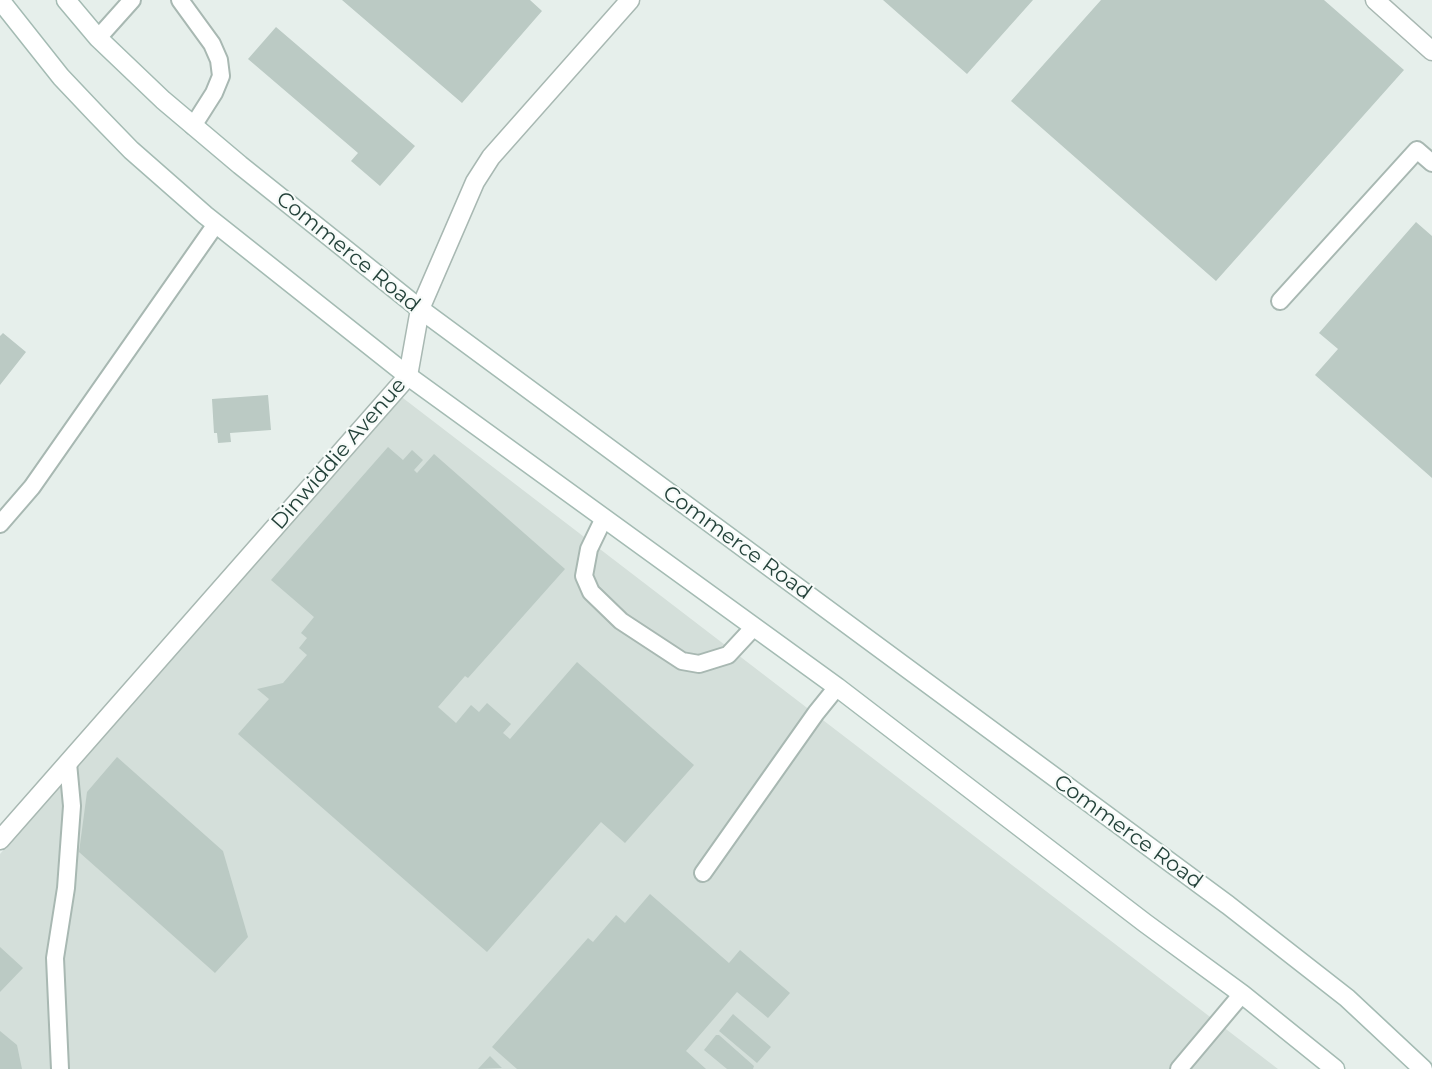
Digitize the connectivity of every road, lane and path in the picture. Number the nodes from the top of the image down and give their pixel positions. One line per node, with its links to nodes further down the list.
1 (0, 0): 11 (main road)
2 (66, 0): 7 (main road, Commerce Road)
3 (132, 0): 7 (lane)
4 (180, 0): 9 (lane)
5 (630, 0): 13 (main road, Dinwiddie Avenue)
6 (1375, 0): 8 (main road)
7 (98, 38): 9 (main road, Commerce Road)
8 (1432, 51)
9 (193, 126): 13 (main road, Commerce Road)
10 (1432, 163): 12 (lane)
11 (216, 224): 14 (main road); 16 (lane)
12 (1281, 301)
13 (420, 309): 14 (main road, Dinwiddie Avenue); 26 (main road, Commerce Road)
14 (408, 376): 15 (main road); 19 (main road, Dinwiddie Avenue)
15 (604, 518): 17 (main road); 17 (lane)
16 (0, 524)
17 (754, 627): 18 (main road)
18 (837, 687): 21 (lane); 22 (main road)
19 (68, 763): 20 (main road, Dinwiddie Avenue); 23 (lane)
20 (0, 840)
21 (703, 873)
22 (1242, 994): 24 (lane); 25 (main road)
23 (60, 1069)
24 (1179, 1069)
25 (1335, 1069)
26 (1423, 1069)

